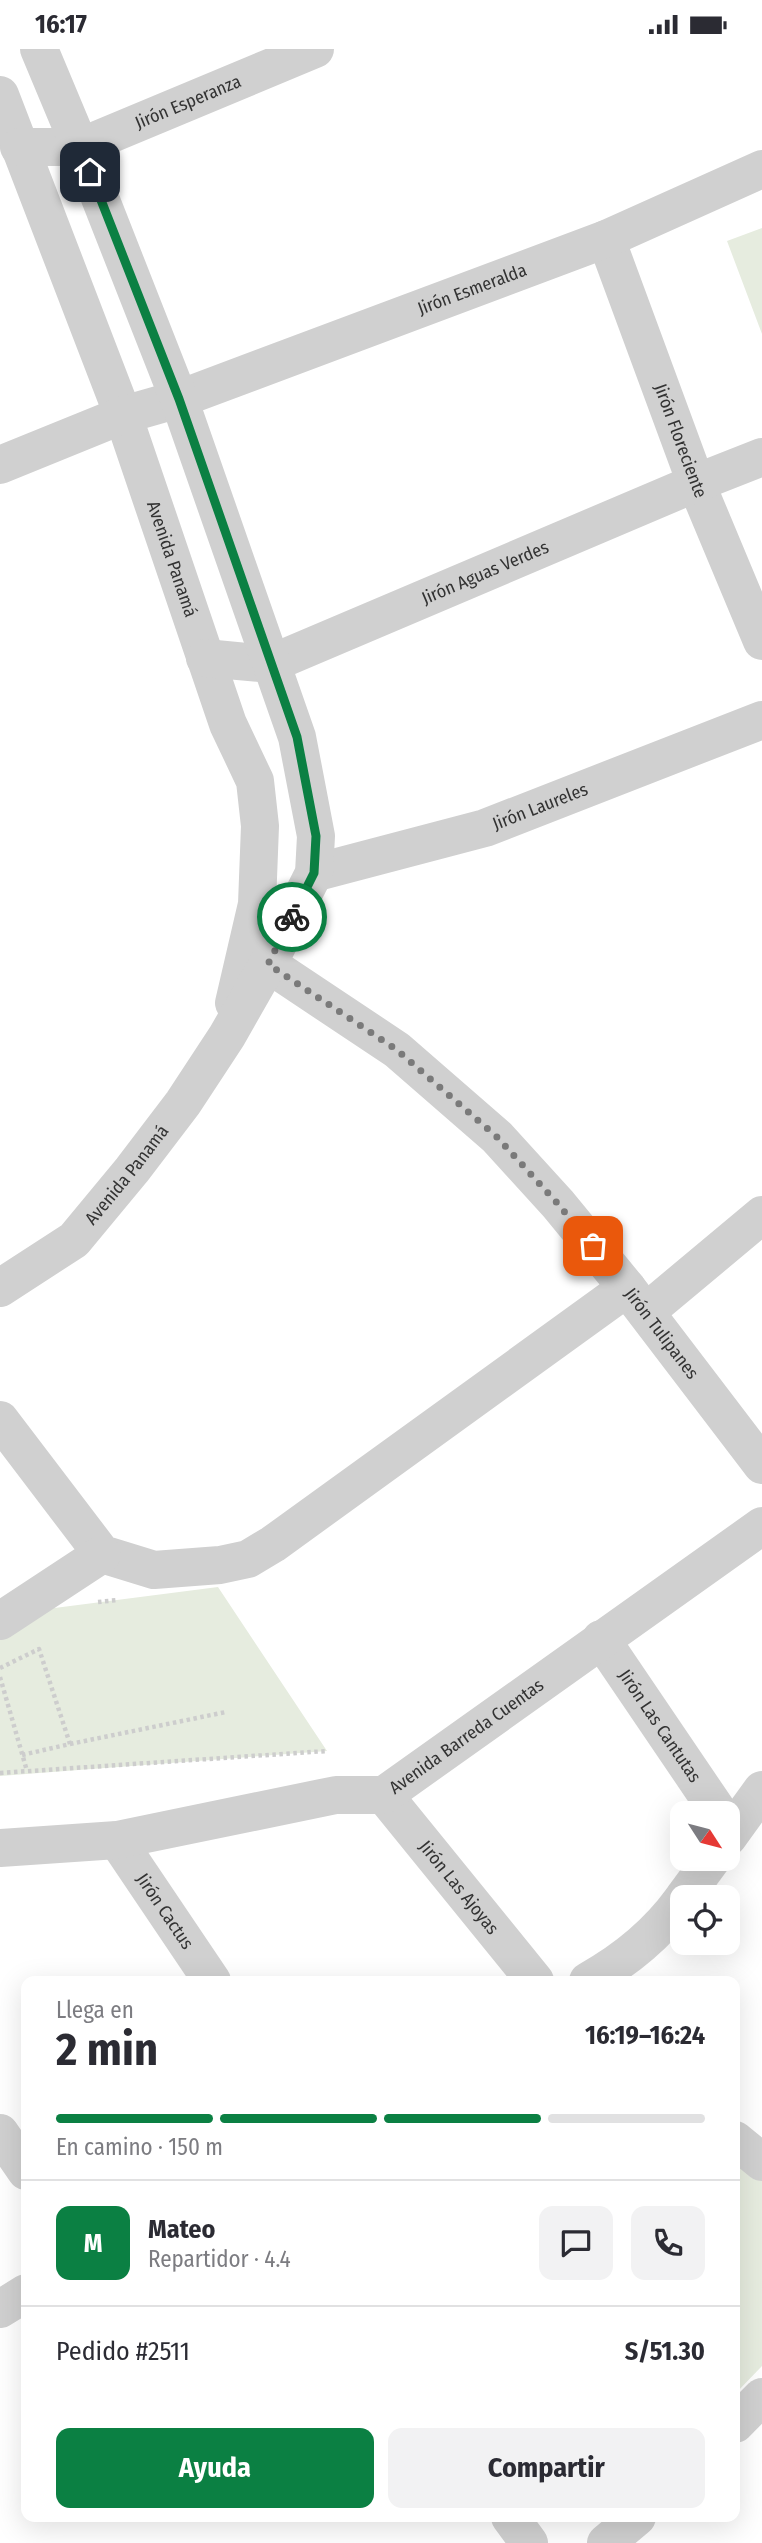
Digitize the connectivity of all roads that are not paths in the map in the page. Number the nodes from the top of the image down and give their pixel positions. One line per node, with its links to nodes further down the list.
1 (39, 49): 5 (street, Avenida Panamá)
2 (315, 49): 5 (street, Jirón Esperanza)
3 (0, 95): 4 (street, Avenida Panamá)
4 (19, 147): 5 (street, Jirón Esperanza); 9 (street, Avenida Panamá)
5 (80, 147): 8 (street, Avenida Panamá)
6 (762, 169): 7 (street, Jirón Esmeralda)
7 (606, 239): 8 (street, Jirón Esmeralda); 12 (street, Jirón Floreciente)
8 (179, 399): 9 (street, Jirón Esmeralda); 15 (street, Avenida Panamá)
9 (123, 415): 11 (street, Jirón Esmeralda); 14 (street, Avenida Panamá)
10 (762, 457): 12 (street, Jirón Aguas Verdes)
11 (0, 465)
12 (696, 483): 13 (street, Jirón Floreciente); 15 (street, Jirón Aguas Verdes)
13 (762, 641)
14 (205, 658): 15 (street, Jirón Aguas Verdes); 19 (street, Avenida Panamá)
15 (270, 664): 17 (street, Avenida Panamá)
16 (762, 720): 17 (street, Jirón Laureles)
17 (314, 873): 18 (street, Avenida Panamá)
18 (268, 964): 19 (street, Avenida Panamá); 22 (street, Jirón Tulipanes)
19 (227, 1036): 21 (street, Avenida Panamá)
20 (762, 1215): 22 (street)
21 (0, 1288)
22 (637, 1300): 24 (street, Jirón Tulipanes); 26 (street)
23 (0, 1420): 26 (street)
24 (762, 1465)
25 (762, 1526): 28 (street, Avenida Barreda Cuentas)
26 (102, 1554): 27 (street)
27 (0, 1621)
28 (601, 1639): 30 (street, Avenida Barreda Cuentas); 31 (street, Jirón Las Cantutas)
29 (762, 1790): 32 (street)
30 (384, 1795): 33 (street, Avenida Barreda Cuentas); 37 (street, Jirón Las Ajoyas)
31 (704, 1801)
32 (740, 1815)
33 (117, 1840): 34 (street, Avenida Barreda Cuentas); 36 (street, Jirón Cactus)
34 (0, 1849)
35 (670, 1917): 38 (street)
36 (209, 1976)
37 (531, 1976)
38 (597, 1976)
39 (0, 2133): 42 (street)
40 (740, 2144): 41 (street)
41 (762, 2162)
42 (21, 2164)
43 (21, 2296): 44 (street)
44 (0, 2309)
45 (762, 2397): 46 (street)
46 (740, 2419)
47 (514, 2522): 49 (street)
48 (631, 2522): 50 (street)
49 (529, 2543)
50 (606, 2543)

